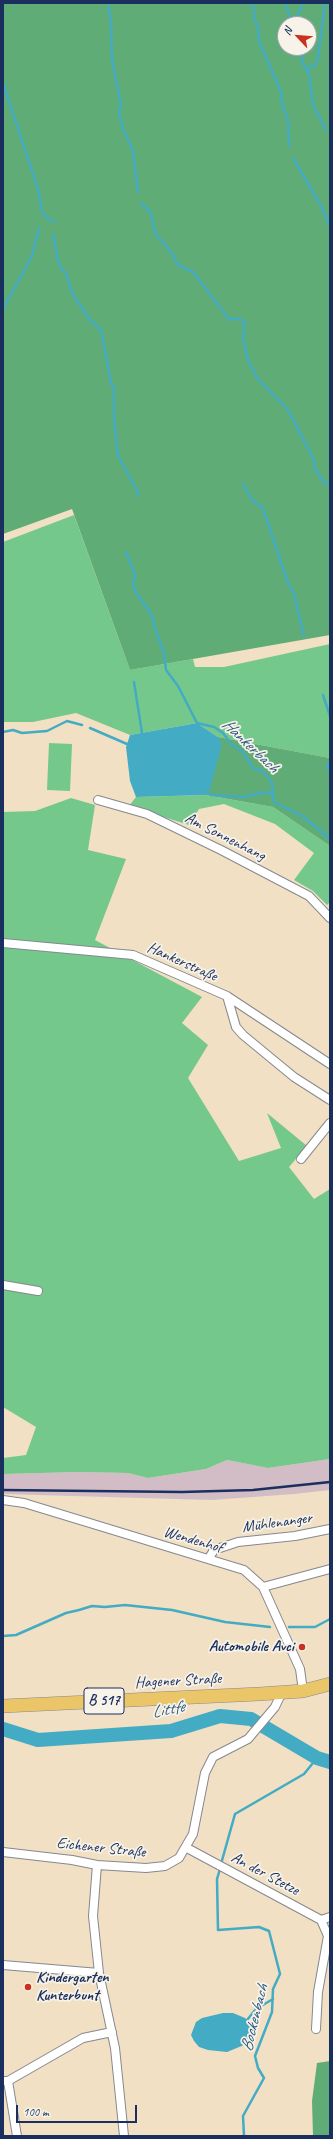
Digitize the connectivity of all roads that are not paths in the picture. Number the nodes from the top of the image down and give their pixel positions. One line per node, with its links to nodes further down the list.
1 (98, 800): 2 (street, Am Sonnenhang)
2 (330, 918)
3 (3, 943): 4 (street, Hankerstraße)
4 (227, 996): 5 (street, Hankerstraße); 6 (street)
5 (330, 1064)
6 (330, 1100)
7 (330, 1123): 8 (street)
8 (301, 1159)
9 (3, 1285): 10 (street)
10 (38, 1291)
11 (3, 1500): 13 (street, Wendenhof)
12 (330, 1529): 13 (street, Mühlenanger)
13 (209, 1558): 15 (street, Wendenhof)
14 (330, 1569): 15 (street)
15 (263, 1587): 17 (street, Wendenhof)
16 (330, 1684): 17 (main road, Hagener Straße / B 517)
17 (303, 1691): 18 (main road, Hagener Straße / B 517)
18 (282, 1692): 19 (main road, Hagener Straße / B 517); 20 (street, Eichener Straße)
19 (3, 1706)
20 (187, 1848): 22 (street, Eichener Straße); 24 (street, An der Stetze)
21 (3, 1852): 22 (street, Eichener Straße)
22 (97, 1865): 27 (street)
23 (330, 1917): 24 (street)
24 (321, 1920): 25 (street)
25 (329, 1936): 28 (street)
26 (3, 1965): 27 (street)
27 (99, 1973): 29 (street)
28 (316, 2029)
29 (112, 2032): 30 (street); 32 (street)
30 (6, 2081): 31 (street)
31 (17, 2136)
32 (124, 2136)

